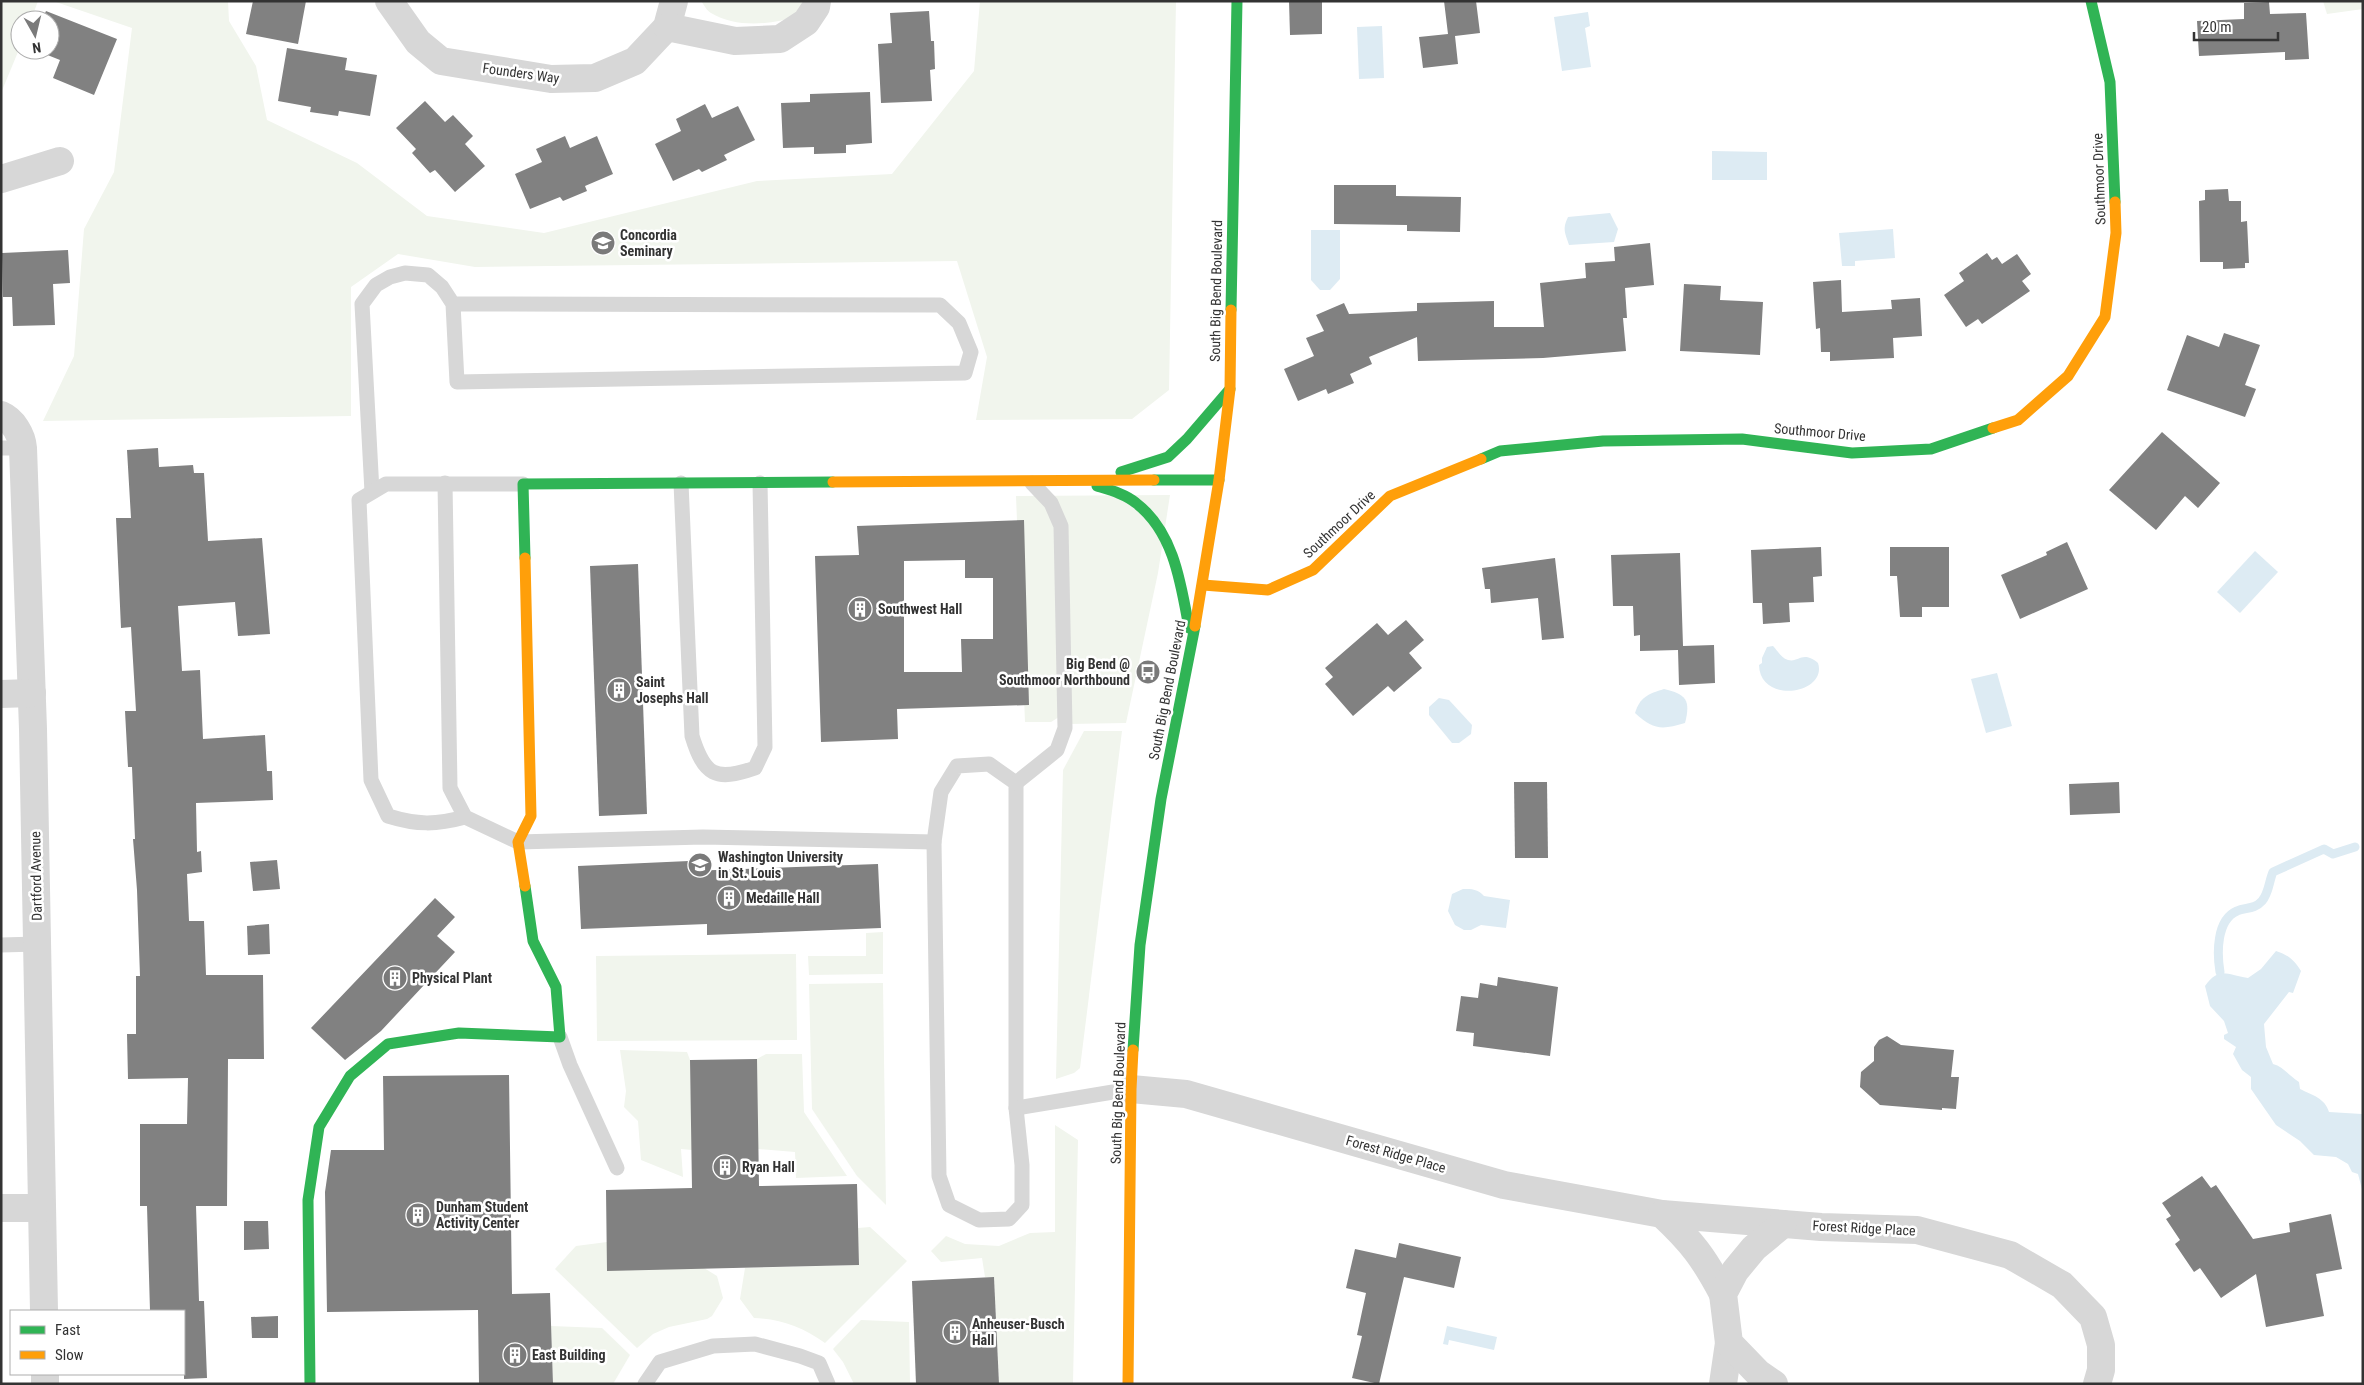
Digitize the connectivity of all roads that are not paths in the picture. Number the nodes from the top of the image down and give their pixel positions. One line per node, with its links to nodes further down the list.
1 (389, 1): 5 (street, Founders Way)
2 (817, 1): 5 (street)
3 (1236, 1): 9 (street, South Big Bend Boulevard)
4 (2091, 1): 20 (street, Southmoor Drive)
5 (670, 14)
6 (60, 161): 7 (street)
7 (1, 179)
8 (454, 304): 8 (lane); 19 (lane)
9 (1230, 389): 12 (street, South Big Bend Boulevard); 13 (street)
10 (1, 415): 11 (street)
11 (16, 446): 22 (street, Dartford Avenue)
12 (1219, 480): 13 (street); 20 (street, South Big Bend Boulevard)
13 (1083, 482): 17 (street); 21 (street)
14 (445, 483): 18 (lane); 19 (lane); 25 (lane)
15 (681, 483): 16 (street); 16 (lane); 18 (street)
16 (760, 483): 17 (street)
17 (1032, 483): 24 (lane)
18 (523, 484): 26 (street)
19 (372, 492): 25 (lane)
20 (1203, 585): 21 (street, South Big Bend Boulevard)
21 (1192, 642): 31 (street, South Big Bend Boulevard)
22 (32, 693): 23 (street); 28 (street, Dartford Avenue)
23 (1, 694)
24 (1016, 783): 27 (lane); 32 (lane)
25 (465, 818): 26 (lane)
26 (518, 842): 27 (lane); 30 (street)
27 (934, 842): 32 (lane)
28 (37, 944): 29 (lane); 35 (street, Dartford Avenue)
29 (1, 945)
30 (560, 1037): 33 (lane); 41 (street)
31 (1131, 1089): 32 (lane); 36 (street, Forest Ridge Place); 44 (street, South Big Bend Boulevard)
32 (1016, 1108)
33 (617, 1168)
34 (1, 1208): 35 (street)
35 (42, 1208): 39 (street, Dartford Avenue)
36 (1662, 1214): 37 (street, Forest Ridge Place); 38 (street)
37 (1783, 1224): 38 (street); 47 (street, Forest Ridge Place)
38 (1723, 1294): 40 (street)
39 (44, 1310)
40 (1729, 1343): 45 (street); 46 (street)
41 (310, 1384)
42 (645, 1384): 43 (lane)
43 (828, 1384)
44 (1128, 1384)
45 (1723, 1384)
46 (1774, 1384)
47 (2097, 1384)

